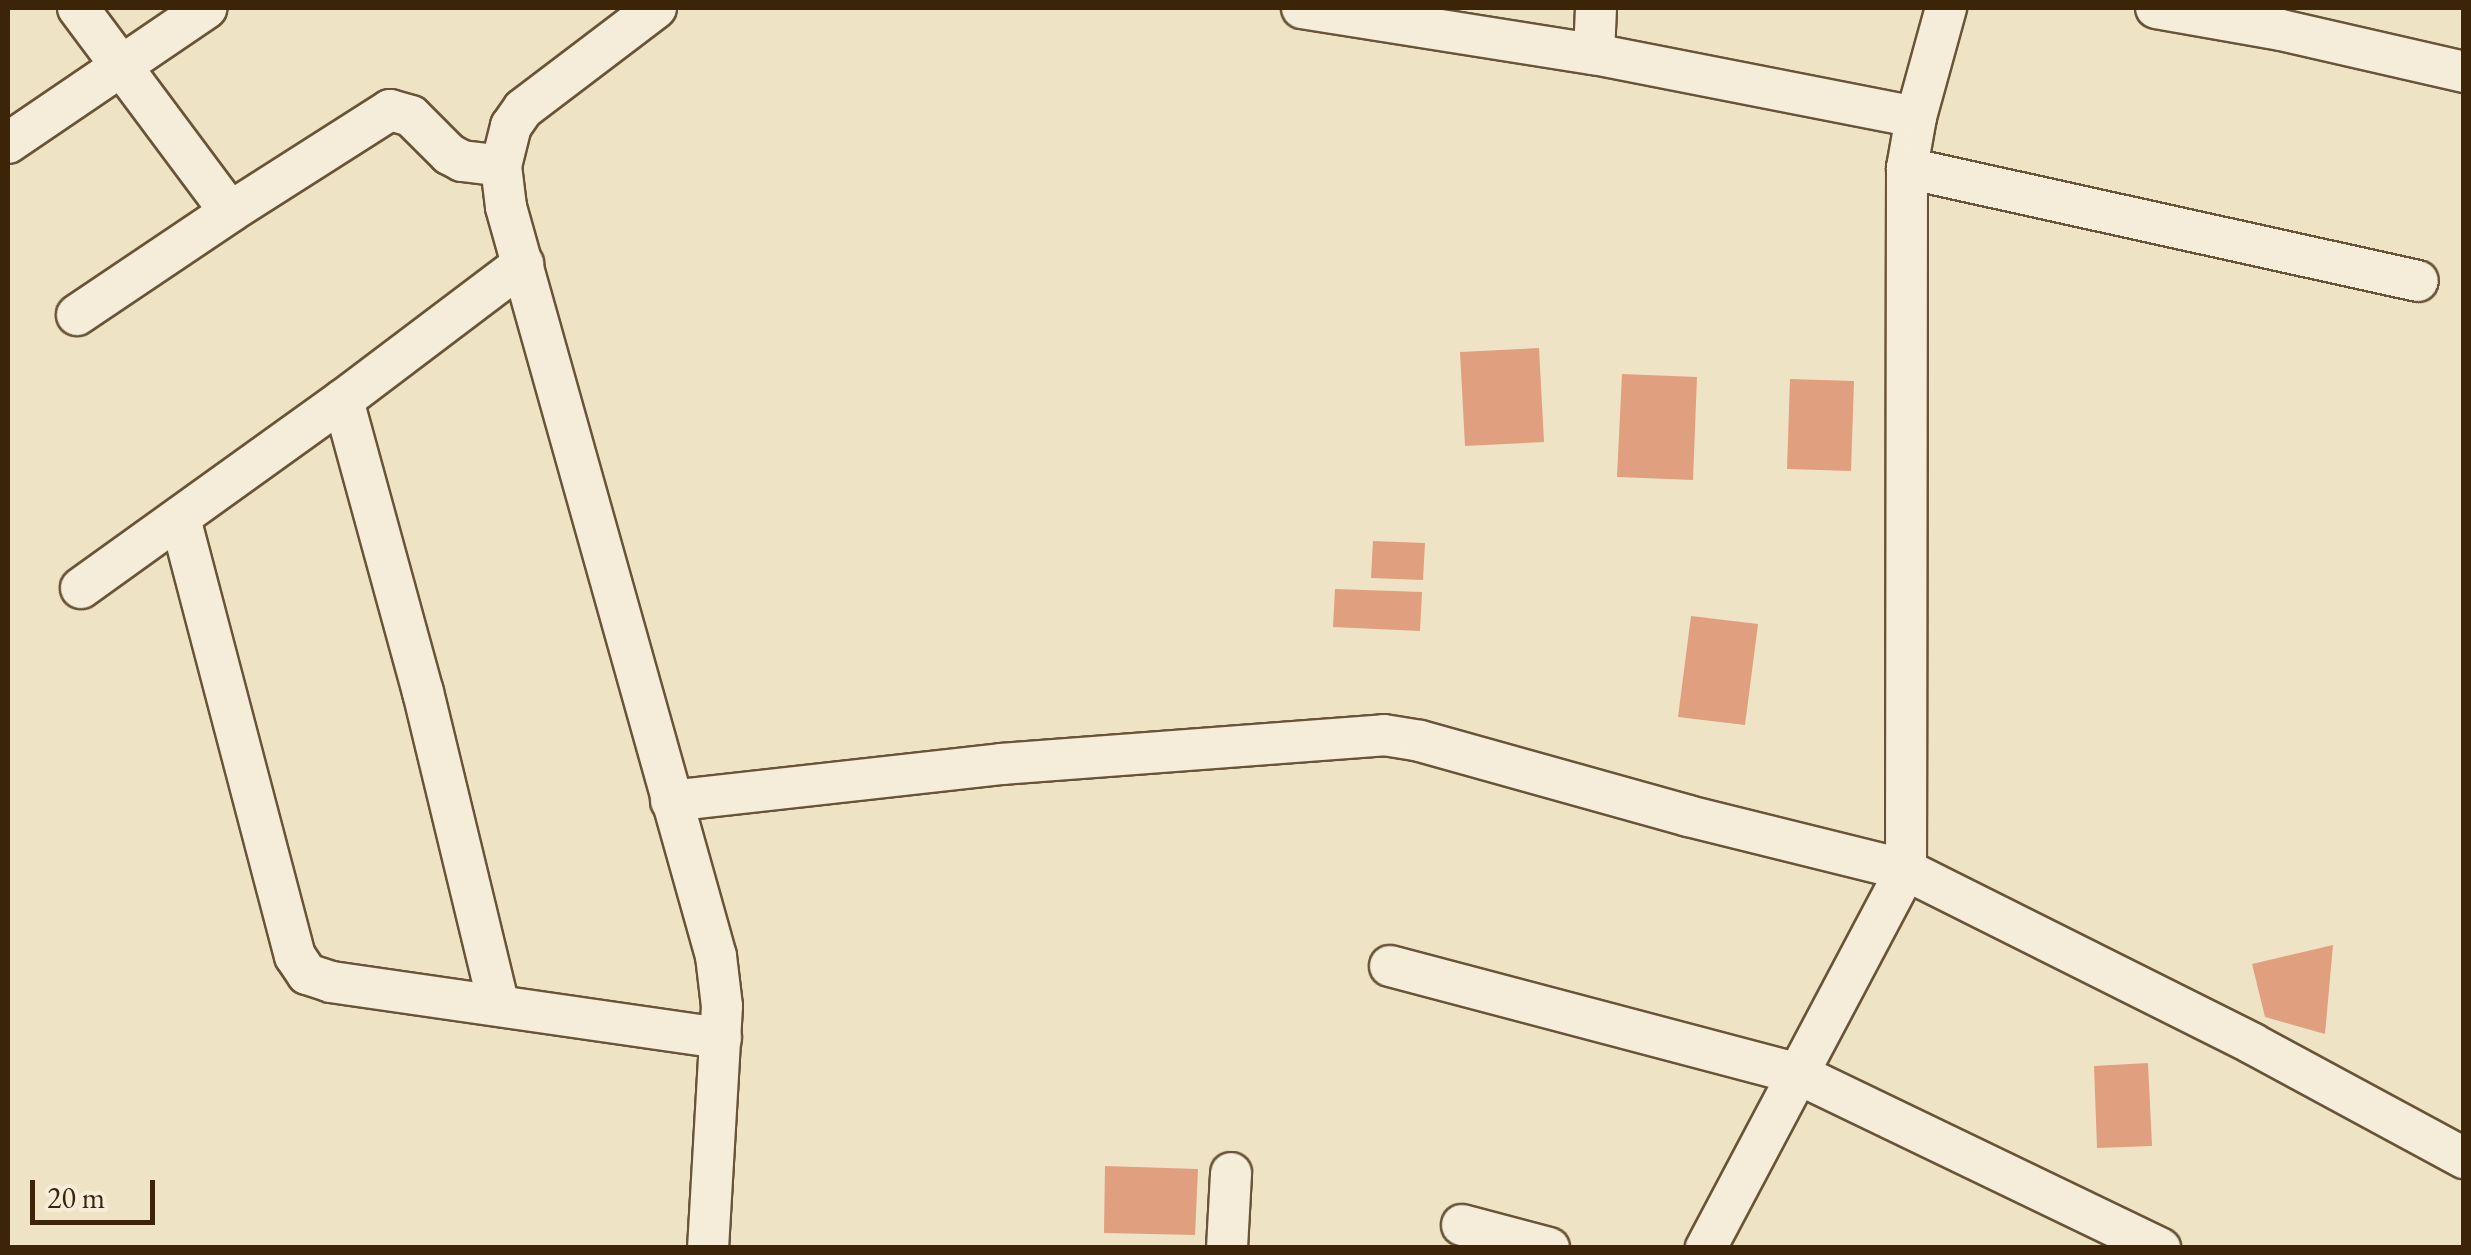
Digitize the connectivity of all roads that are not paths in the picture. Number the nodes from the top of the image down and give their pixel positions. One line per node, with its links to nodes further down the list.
1 (78, 8): 9 (street)
2 (207, 8): 9 (street)
3 (656, 8): 13 (street)
4 (1302, 8): 8 (street)
5 (1596, 8): 8 (street)
6 (1946, 8): 11 (street)
7 (2156, 8): 10 (street)
8 (1594, 54): 11 (street)
9 (122, 68): 12 (street); 15 (street)
10 (2464, 72)
11 (1916, 117): 14 (street)
12 (8, 143)
13 (501, 166): 15 (street); 16 (street)
14 (1906, 168): 17 (street); 23 (street)
15 (230, 212): 18 (street)
16 (523, 264): 19 (street); 22 (street)
17 (2418, 280)
18 (76, 315)
19 (344, 400): 20 (street); 25 (street)
20 (180, 518): 21 (street); 25 (street)
21 (80, 588)
22 (671, 801): 23 (street); 26 (street)
23 (1906, 870): 27 (street); 28 (street)
24 (1390, 966): 27 (street)
25 (498, 1003): 26 (street)
26 (720, 1038): 31 (street)
27 (1798, 1074): 34 (street); 35 (street)
28 (2464, 1158)
29 (1231, 1173): 32 (street)
30 (1462, 1226): 33 (street)
31 (708, 1248)
32 (1227, 1248)
33 (1549, 1248)
34 (1706, 1248)
35 (2160, 1248)

